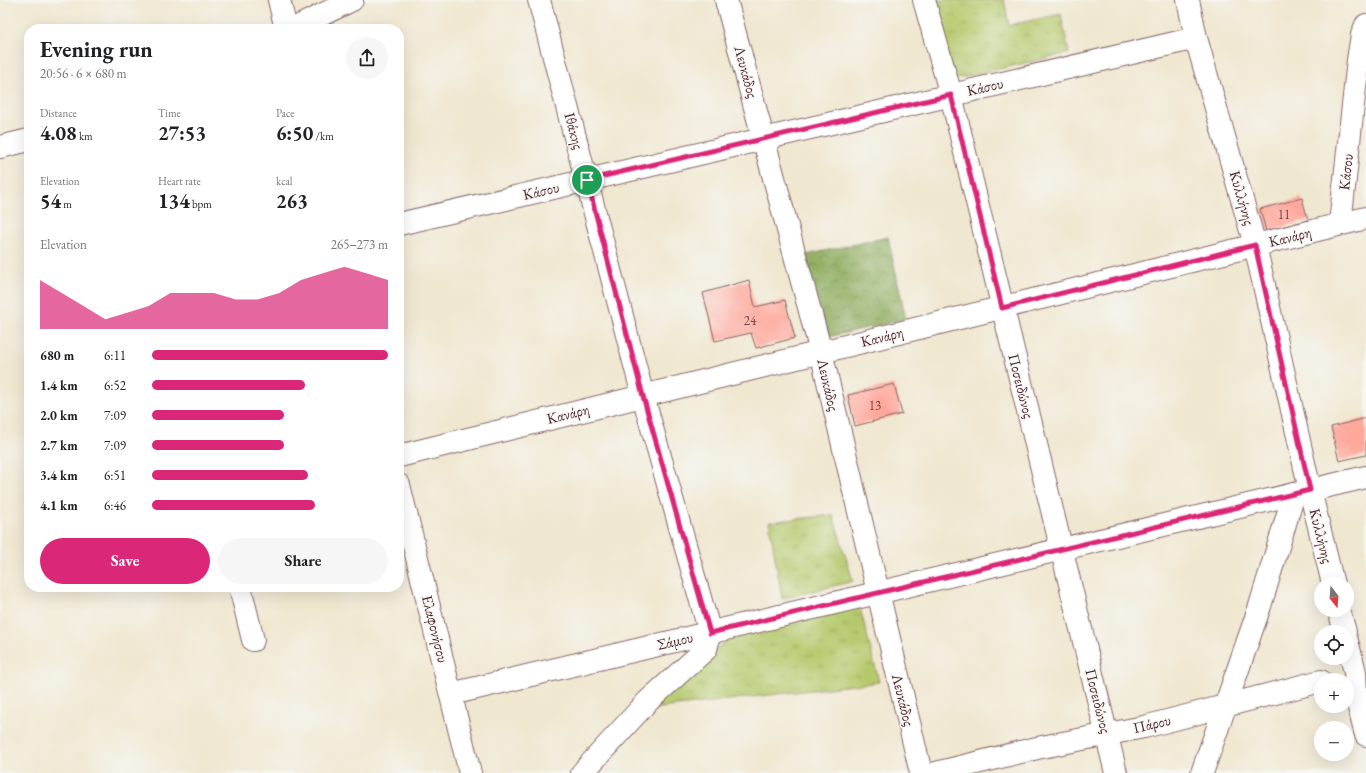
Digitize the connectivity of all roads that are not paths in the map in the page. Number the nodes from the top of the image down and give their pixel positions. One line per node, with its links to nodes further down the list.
1 (278, 0): 7 (street)
2 (352, 0): 8 (street)
3 (539, 0): 15 (street, Ιθάκης)
4 (726, 0): 12 (street, Λευκάδος)
5 (924, 0): 11 (street, Ποσειδώνος)
6 (1188, 0): 10 (street, Κυλλήνης)
7 (285, 24)
8 (303, 24)
9 (1366, 25): 18 (street, Κάσου)
10 (1196, 38): 11 (street, Κάσου); 19 (street, Κυλλήνης)
11 (951, 95): 12 (street, Κάσου); 20 (street, Ποσειδώνος)
12 (764, 139): 15 (street, Κάσου); 21 (street, Λευκάδος)
13 (24, 141): 14 (street)
14 (0, 147)
15 (587, 180): 17 (street, Κάσου); 22 (street, Ιθάκης)
16 (1366, 218): 18 (street, Κανάρη)
17 (404, 223)
18 (1340, 224): 19 (street, Κανάρη)
19 (1255, 245): 20 (street, Κανάρη); 25 (street, Κυλλήνης)
20 (1002, 308): 21 (street, Κανάρη); 27 (street, Ποσειδώνος)
21 (820, 352): 22 (street, Κανάρη); 30 (street, Λευκάδος)
22 (643, 396): 23 (street, Κανάρη); 31 (street, Ιθάκης)
23 (404, 455)
24 (1366, 477): 25 (street, Σάμου)
25 (1302, 492): 27 (street, Σάμου); 28 (street, Κυλλήνης); 38 (street)
26 (404, 505): 37 (street, Ελαφονήσου)
27 (1061, 549): 30 (street, Σάμου); 39 (street, Ποσειδώνος)
28 (1331, 577)
29 (241, 592): 32 (street)
30 (877, 593): 31 (street, Σάμου); 43 (street, Λευκάδος)
31 (710, 633): 37 (street, Σάμου); 42 (street)
32 (253, 640)
33 (1352, 665): 34 (street)
34 (1354, 672): 35 (street); 40 (street)
35 (1350, 673)
36 (1314, 683): 38 (street, Πάρου)
37 (451, 694): 41 (street, Ελαφονήσου)
38 (1224, 707): 39 (street, Πάρου); 46 (street)
39 (1106, 733): 44 (street, Πάρου); 45 (street, Ποσειδώνος)
40 (1366, 735)
41 (470, 773)
42 (582, 773)
43 (921, 773)
44 (936, 773)
45 (1116, 773)
46 (1202, 773)

